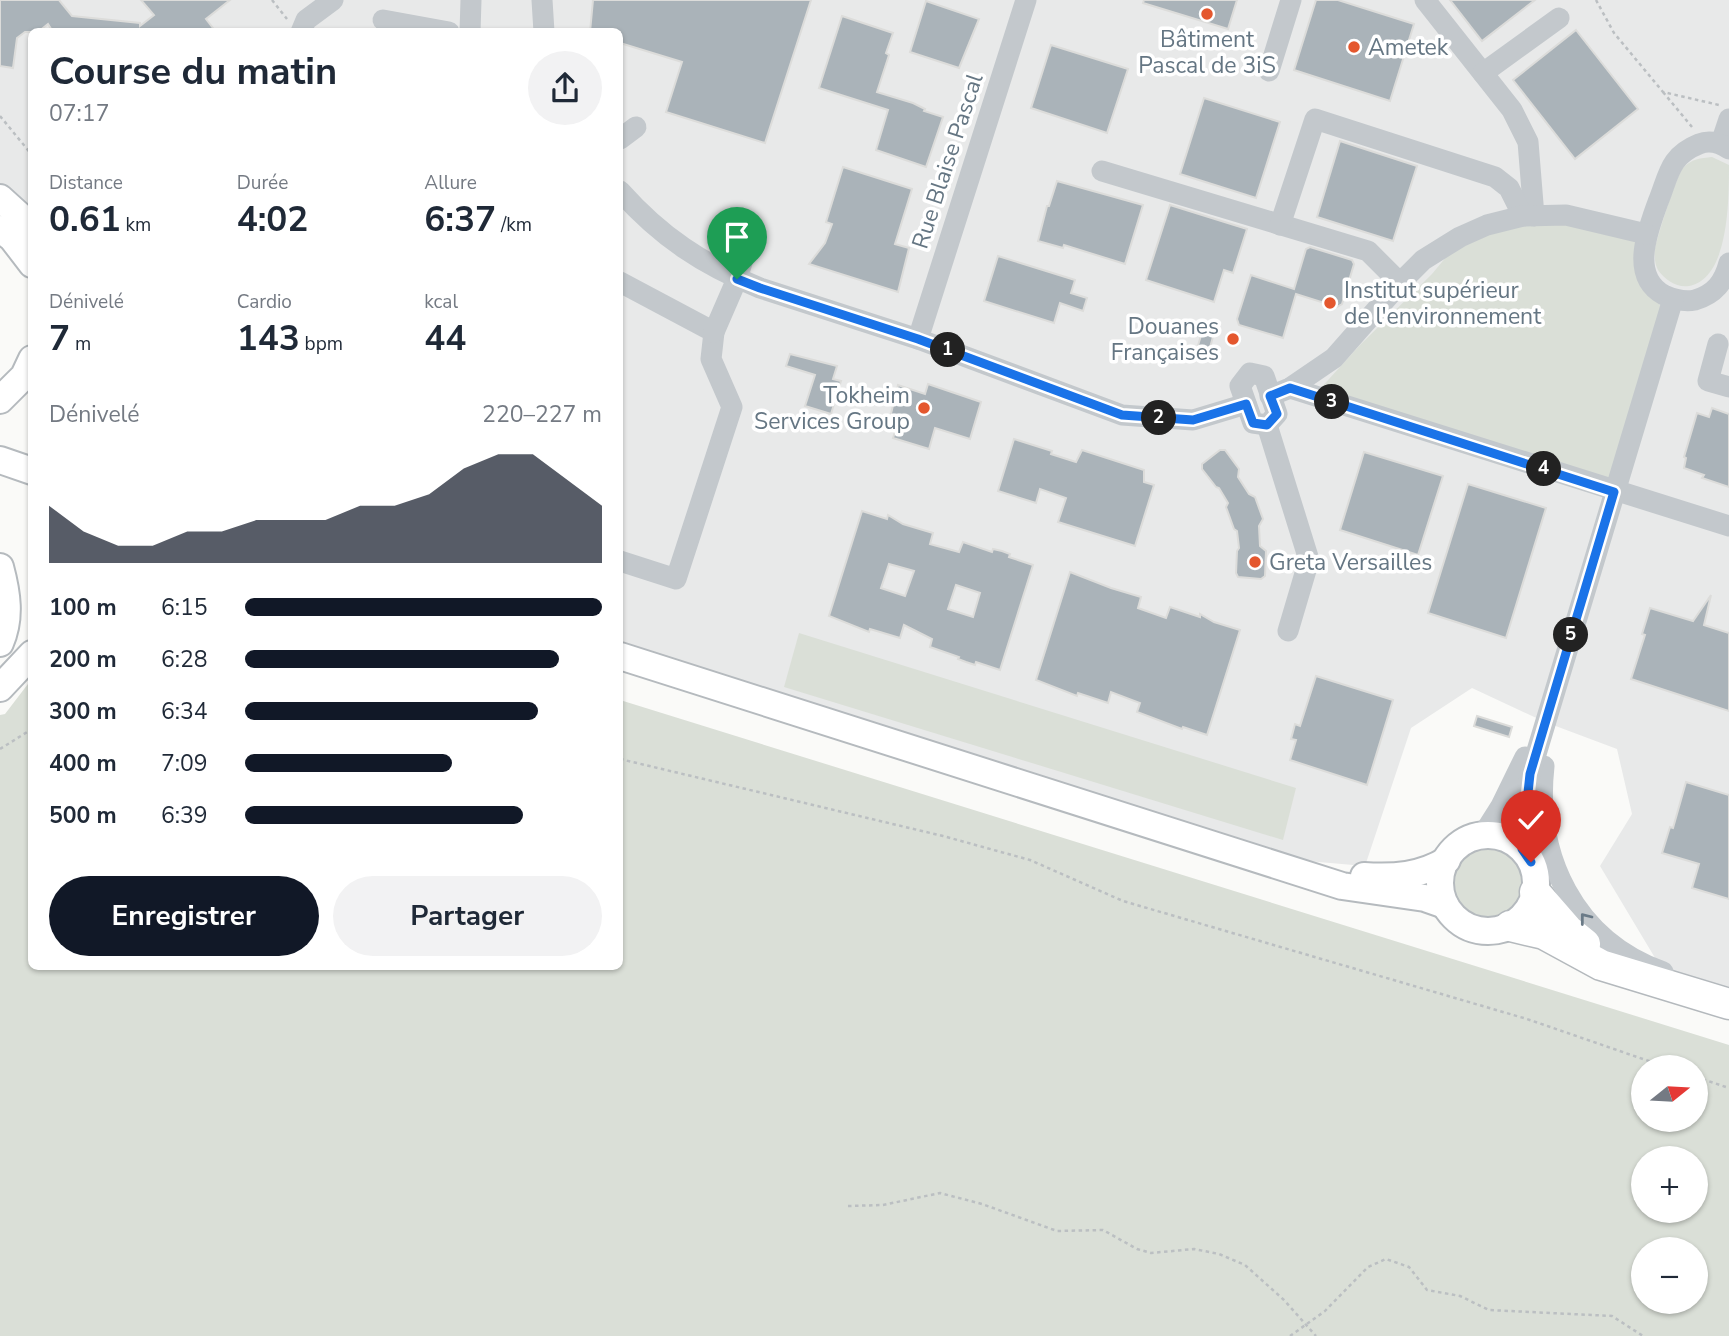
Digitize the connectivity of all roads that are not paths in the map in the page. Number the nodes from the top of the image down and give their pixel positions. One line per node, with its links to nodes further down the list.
1 (333, 0): 10 (street)
2 (471, 0): 12 (street)
3 (485, 0): 13 (street)
4 (542, 0): 14 (street)
5 (1026, 0): 35 (street, Rue Blaise Pascal)
6 (1291, 0): 15 (street)
7 (1425, 0): 16 (street)
8 (383, 17): 11 (street)
9 (1559, 18): 16 (street)
10 (295, 26)
11 (431, 28)
12 (470, 28)
13 (484, 28)
14 (544, 28)
15 (1269, 71)
16 (1483, 74): 22 (street)
17 (1729, 119): 18 (street)
18 (1718, 145): 26 (street)
19 (1102, 171): 24 (street)
20 (623, 194): 30 (street)
21 (0, 198): 23 (main road)
22 (1528, 216): 24 (street); 26 (street); 31 (street)
23 (28, 223)
24 (1280, 225): 31 (street)
25 (0, 229): 28 (main road)
26 (1646, 234): 33 (street)
27 (748, 243): 30 (street)
28 (28, 259)
29 (1729, 264): 33 (street)
30 (737, 279): 34 (street); 35 (street)
31 (1400, 283): 39 (street)
32 (623, 284): 34 (street)
33 (1673, 299): 45 (street)
34 (714, 332): 47 (street)
35 (918, 339): 41 (street)
36 (1718, 344): 38 (street)
37 (28, 368): 40 (main road)
38 (1729, 387)
39 (1280, 392): 41 (street); 42 (street); 45 (street)
40 (0, 400)
41 (1246, 404): 42 (street)
42 (1267, 425): 49 (street)
43 (0, 460): 44 (main road)
44 (28, 470)
45 (1614, 492): 46 (street); 54 (street)
46 (1729, 526)
47 (623, 562)
48 (0, 567): 50 (main road)
49 (1288, 631)
50 (0, 643)
51 (623, 657): 58 (main road)
52 (28, 658): 53 (main road)
53 (0, 688)
54 (1550, 704): 55 (street); 56 (street); 63 (street, one-way to 54)
55 (1482, 835): 56 (main road); 57 (main road)
56 (1522, 849): 59 (main road)
57 (1447, 860): 58 (main road); 60 (main road)
58 (1306, 874): 60 (main road)
59 (1535, 892): 61 (main road); 62 (highway)
60 (1445, 905): 61 (main road)
61 (1510, 926): 62 (highway)
62 (1632, 975): 64 (highway)
63 (1729, 995)
64 (1729, 1004)

